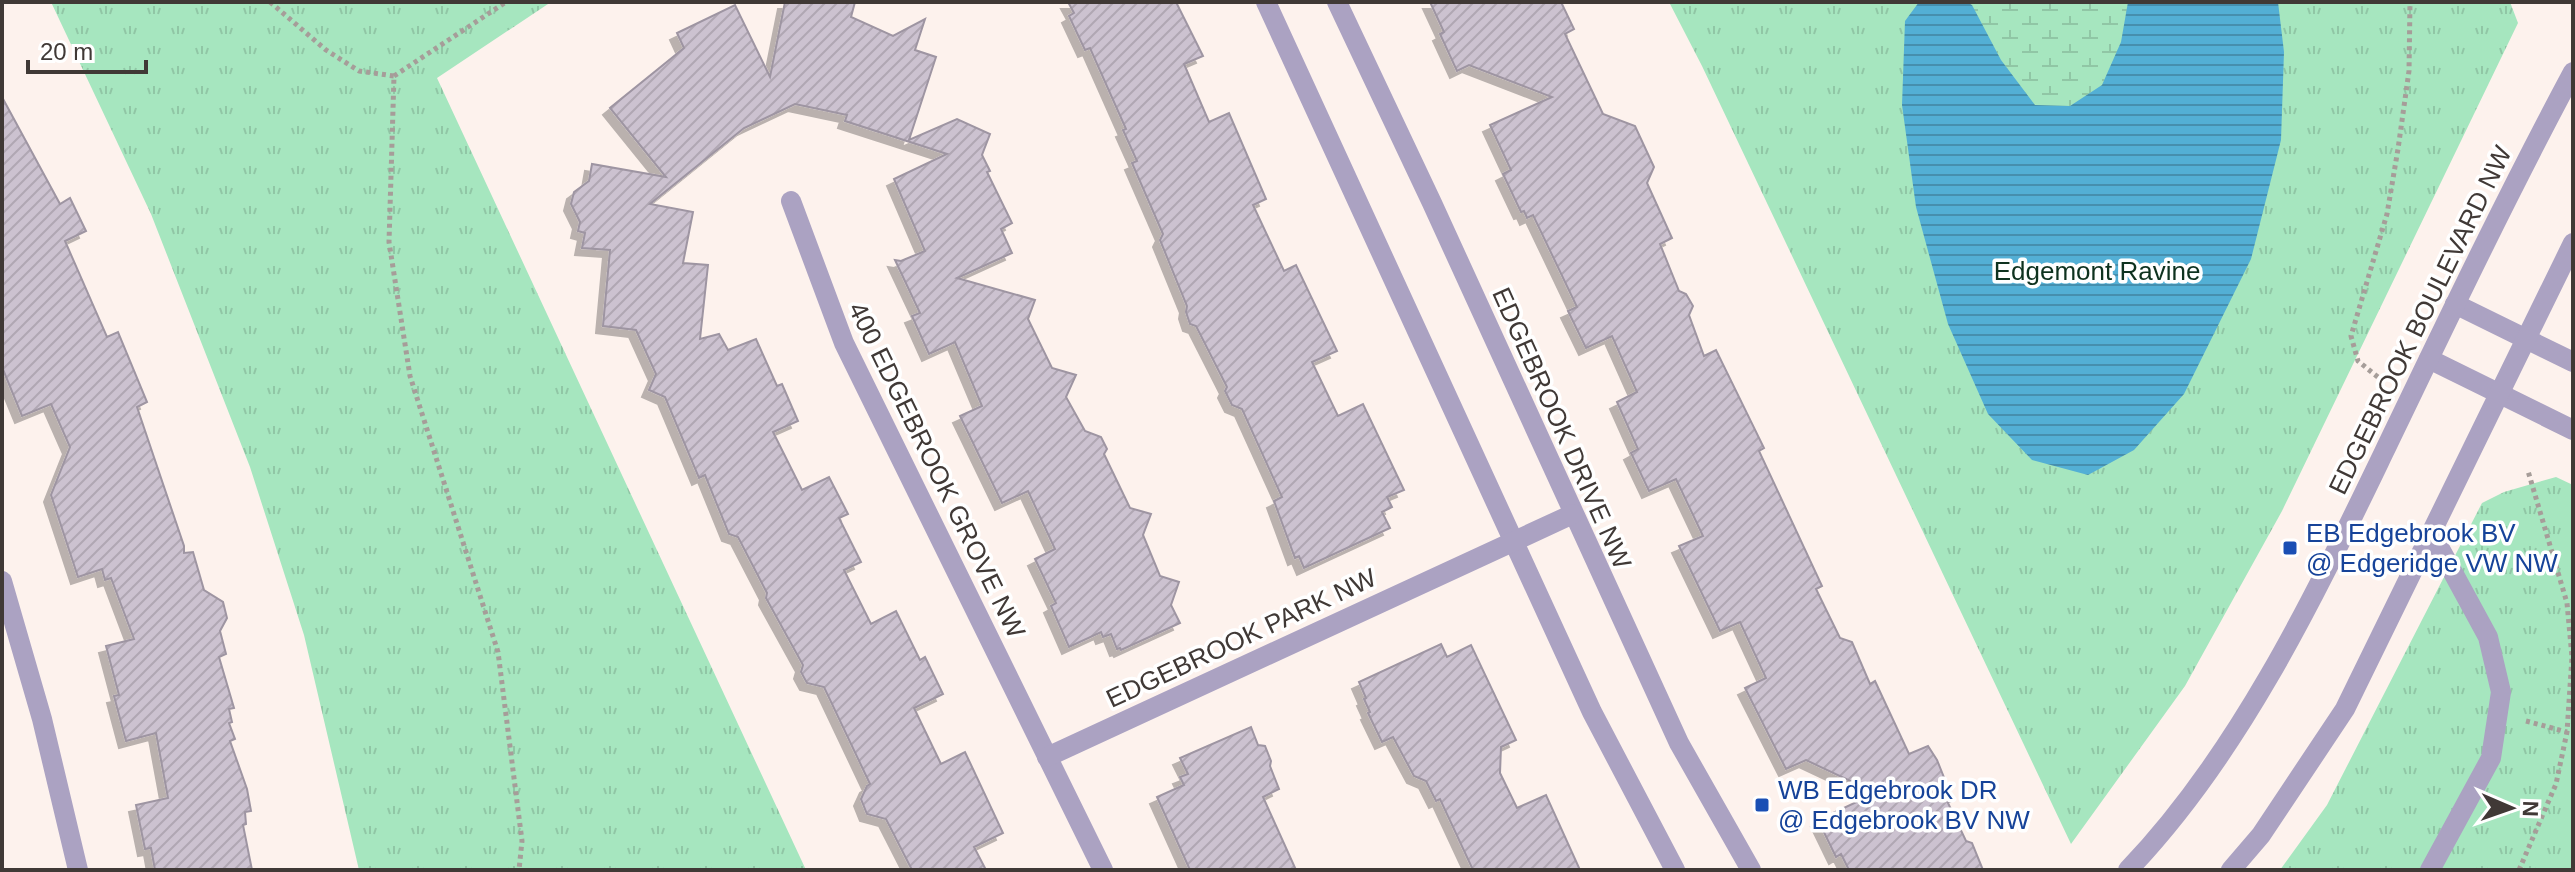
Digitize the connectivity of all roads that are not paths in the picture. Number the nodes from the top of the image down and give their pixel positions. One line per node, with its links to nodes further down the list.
1 (1266, 2): 14 (street)
2 (1337, 2): 12 (street, EDGEBROOK DRIVE NW)
3 (2573, 72): 6 (street, EDGEBROOK BOULEVARD NW)
4 (791, 201): 16 (street, 400 EDGEBROOK GROVE NW)
5 (2573, 243): 7 (street)
6 (2455, 304): 7 (street); 8 (street, EDGEBROOK BOULEVARD NW)
7 (2526, 339): 9 (street); 10 (street)
8 (2429, 359): 10 (street); 21 (street, EDGEBROOK BOULEVARD NW)
9 (2573, 362)
10 (2499, 395): 11 (street); 13 (street)
11 (2573, 430)
12 (1573, 514): 14 (street, EDGEBROOK PARK NW); 20 (street, EDGEBROOK DRIVE NW)
13 (2432, 534): 22 (street); 23 (street)
14 (1514, 541): 16 (street, EDGEBROOK PARK NW); 19 (street)
15 (2, 581): 17 (street)
16 (1047, 757): 18 (street)
17 (78, 870)
18 (1103, 870)
19 (1675, 870)
20 (1751, 870)
21 (2128, 870)
22 (2231, 870)
23 (2430, 870)

